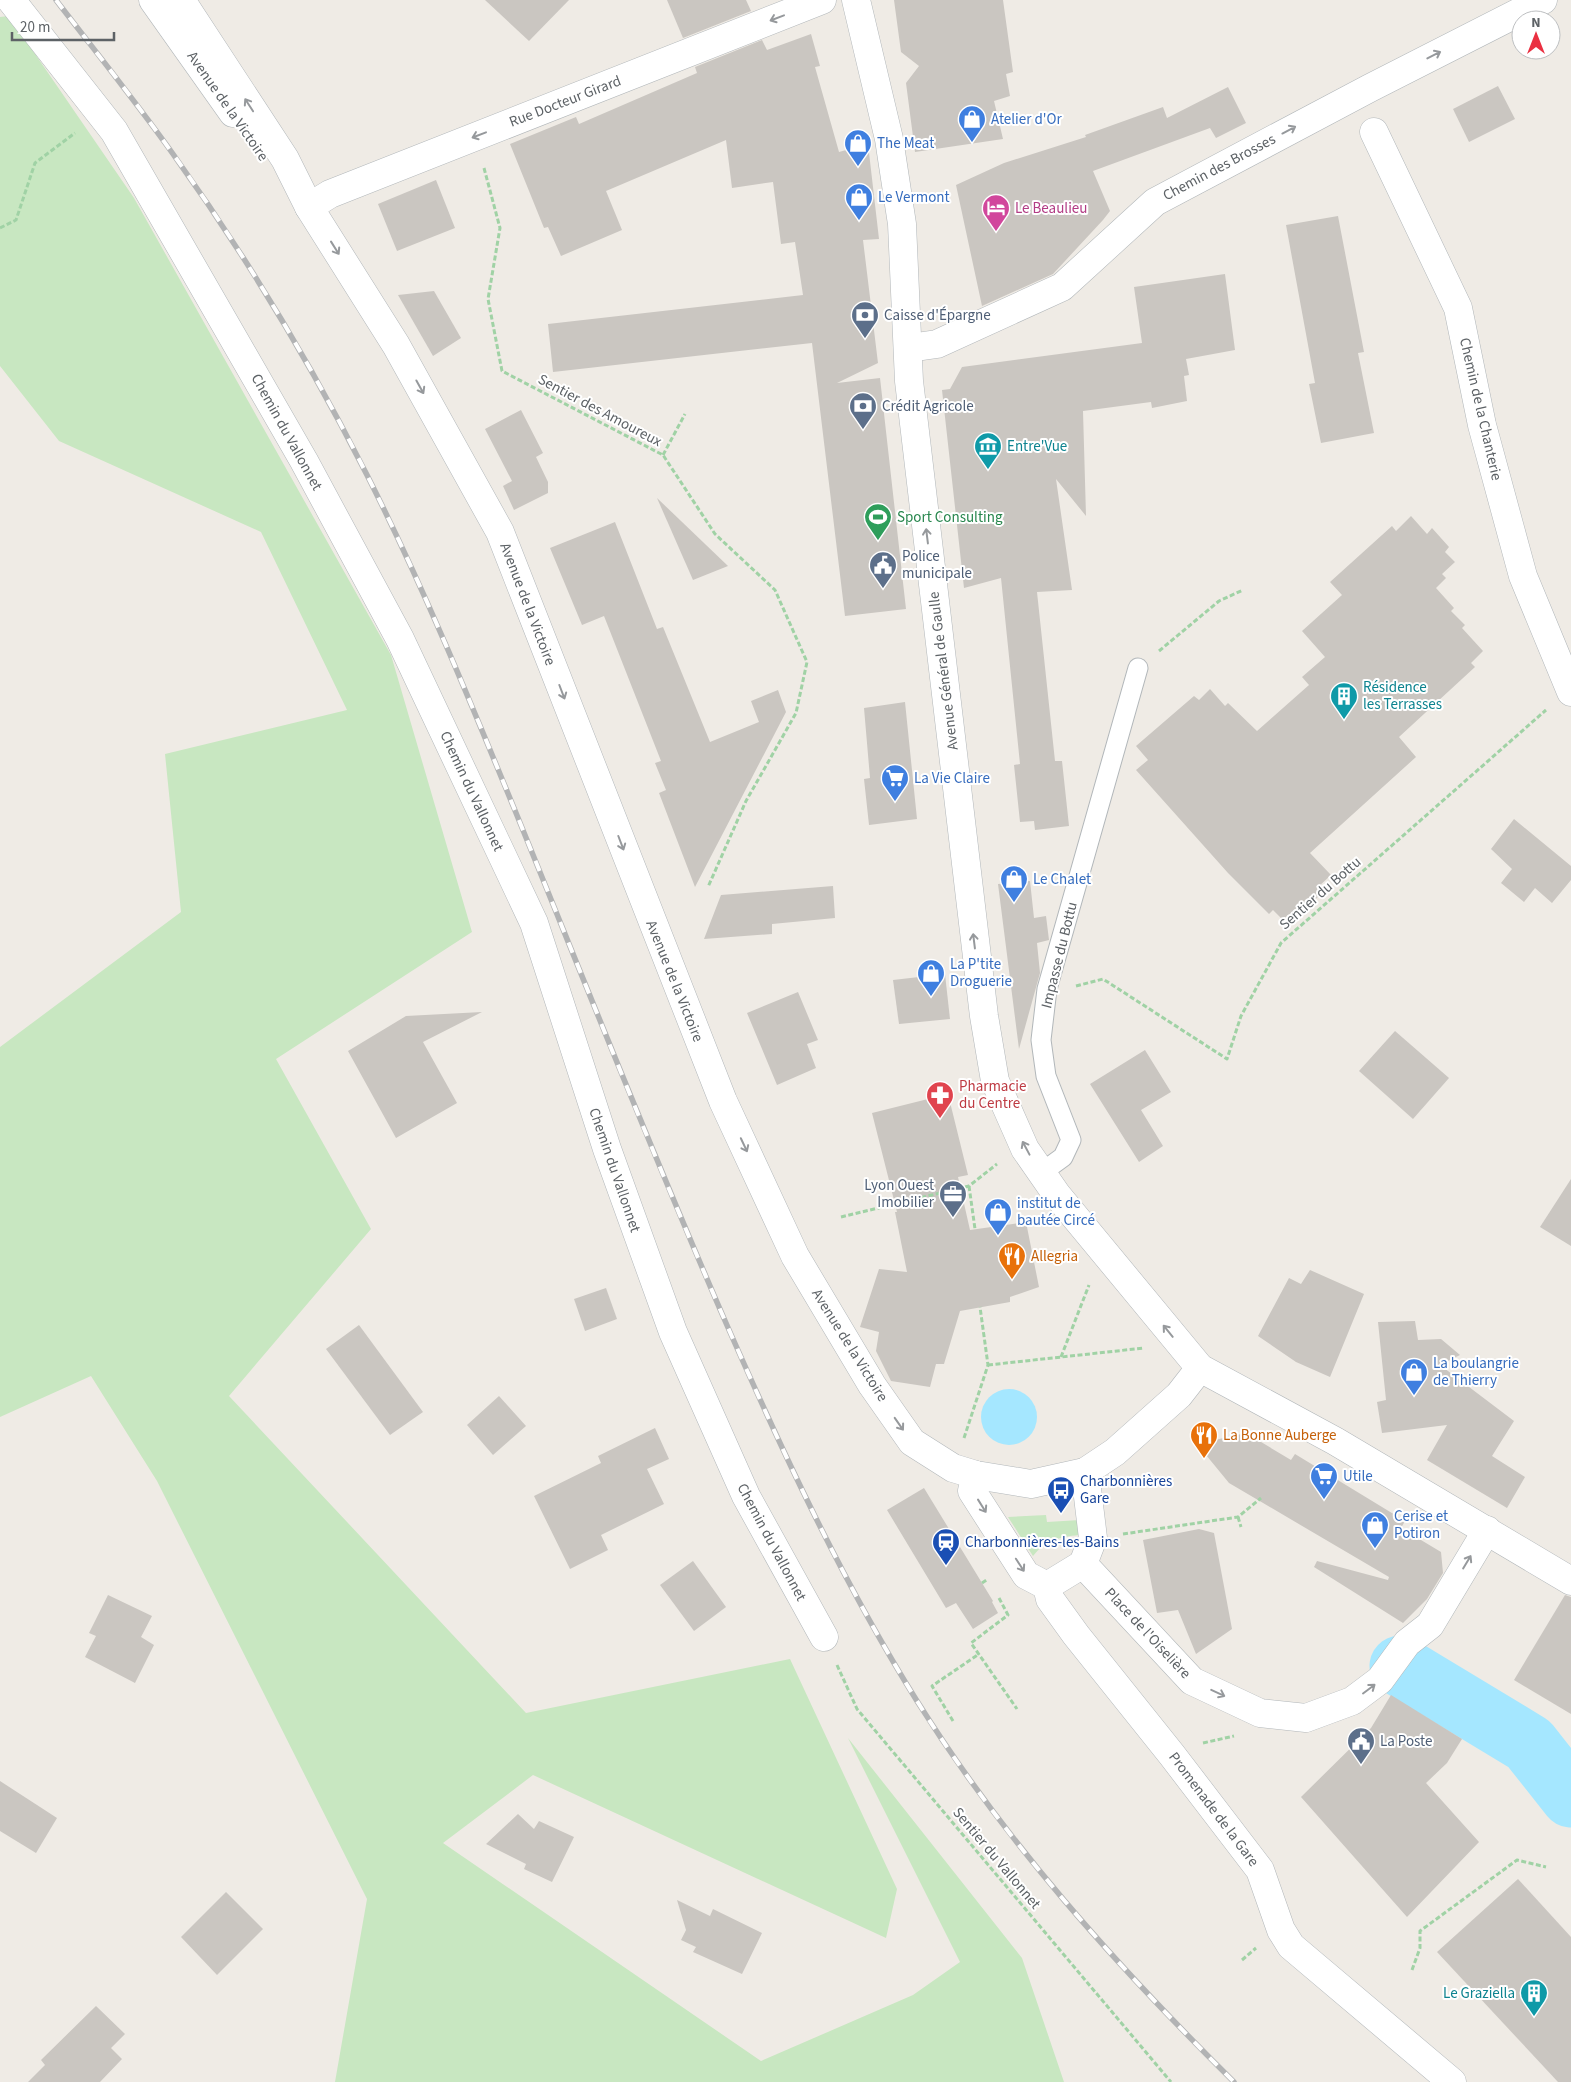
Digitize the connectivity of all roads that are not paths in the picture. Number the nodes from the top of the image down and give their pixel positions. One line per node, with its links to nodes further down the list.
1 (11, 0): 20 (street, Chemin du Vallonnet)
2 (153, 0): 8 (street, Avenue de la Victoire)
3 (181, 0): 8 (street, Avenue de la Victoire, one-way to 3)
4 (822, 0): 8 (street, Rue Docteur Girard, one-way to 8)
5 (856, 0): 9 (street, Avenue Général de Gaulle)
6 (1543, 0): 9 (street, Chemin des Brosses, one-way to 6)
7 (1374, 132): 11 (street, Chemin de la Chanterie)
8 (309, 207): 15 (street, Avenue de la Victoire, one-way to 15)
9 (909, 348): 12 (street, Avenue Général de Gaulle, one-way to 9)
10 (1138, 668): 12 (lane, Impasse du Bottu)
11 (1570, 691)
12 (1042, 1173): 13 (street, Avenue Général de Gaulle, one-way to 12)
13 (1200, 1368): 14 (street, Avenue de la Victoire); 16 (street)
14 (1085, 1472): 15 (street, Avenue de la Victoire); 17 (street)
15 (976, 1475): 19 (street, one-way to 19)
16 (1487, 1530): 17 (street, Place de l'Oiselière, one-way to 16); 18 (street)
17 (1083, 1564): 19 (street)
18 (1571, 1581)
19 (1048, 1586): 21 (street, Promenade de la Gare)
20 (824, 1637)
21 (1452, 2082)

